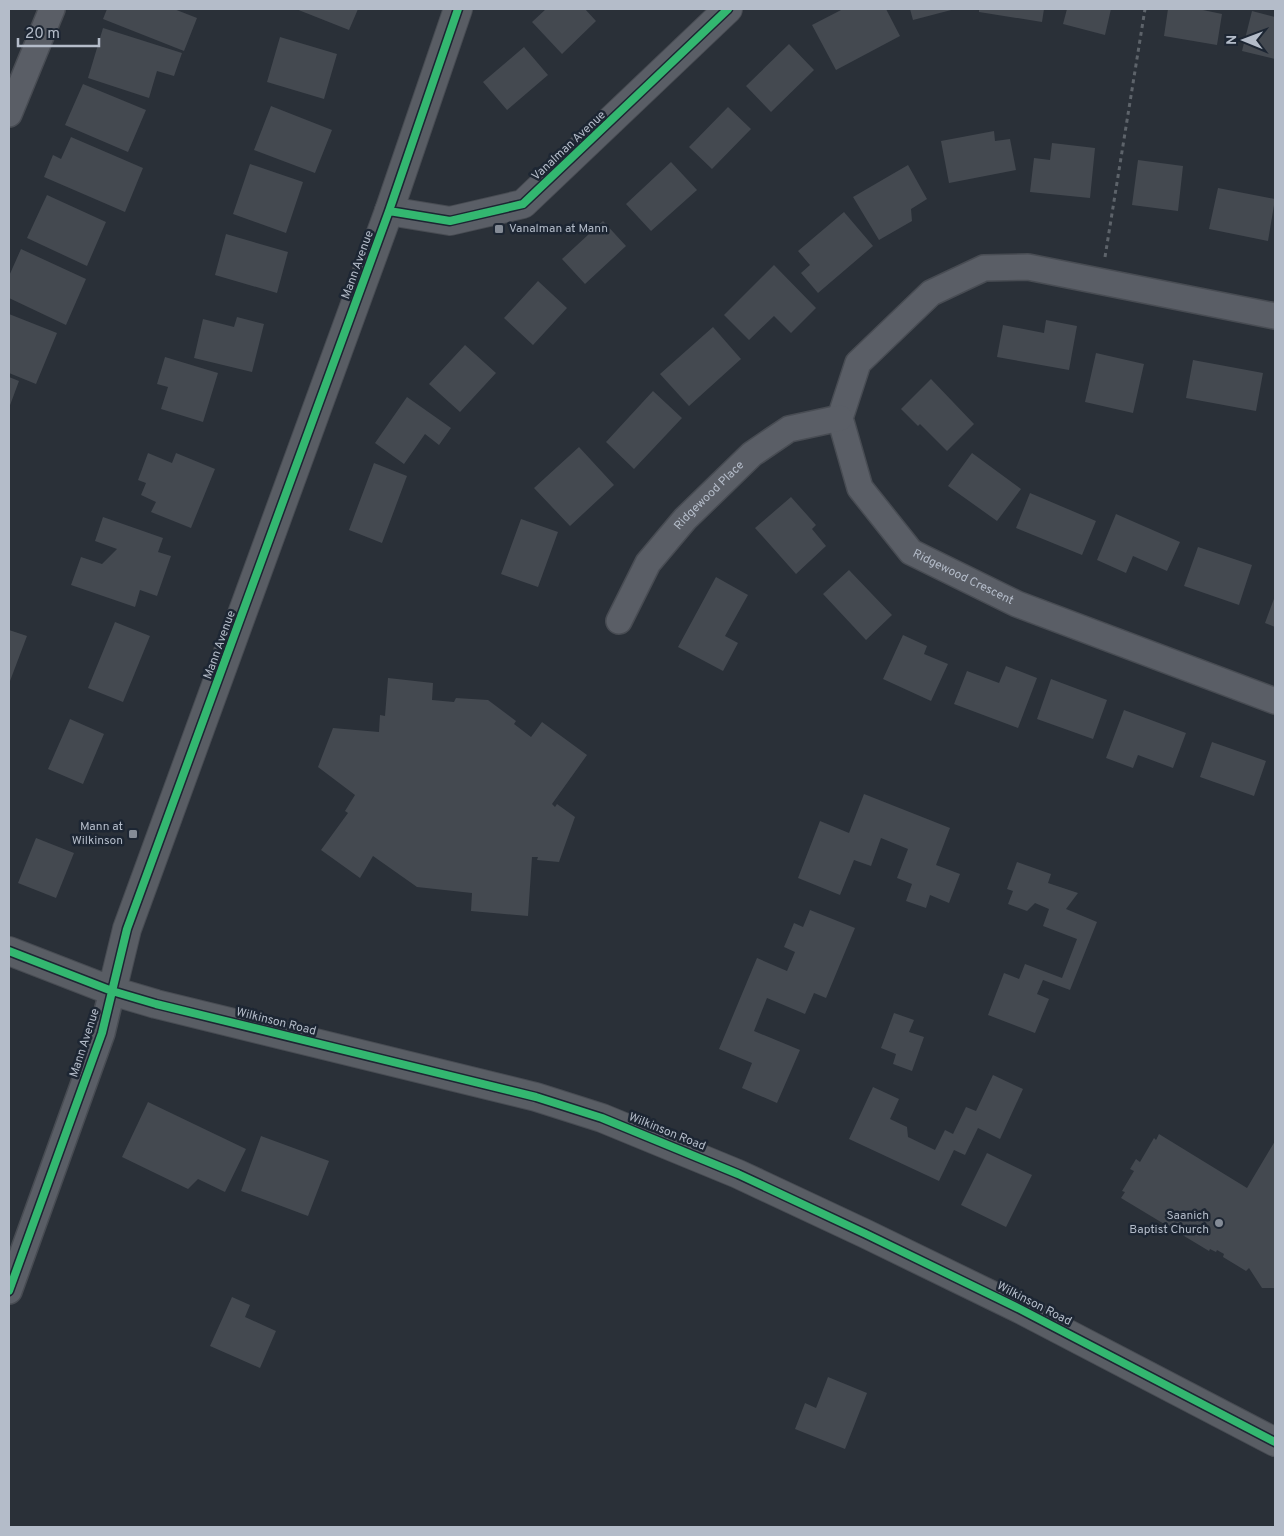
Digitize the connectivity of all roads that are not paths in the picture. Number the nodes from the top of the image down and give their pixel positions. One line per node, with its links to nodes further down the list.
1 (52, 9): 4 (street)
2 (458, 9): 5 (main road, Mann Avenue)
3 (728, 9): 5 (street, Vanalman Avenue)
4 (9, 114)
5 (389, 212): 11 (main road, Mann Avenue)
6 (1275, 316): 7 (street)
7 (840, 418): 8 (street, Ridgewood Place); 9 (street, Ridgewood Crescent)
8 (619, 621)
9 (1275, 701)
10 (9, 951): 11 (main road, Wilkinson Road)
11 (112, 991): 12 (street, Mann Avenue); 13 (main road, Wilkinson Road)
12 (9, 1291)
13 (1275, 1442)

